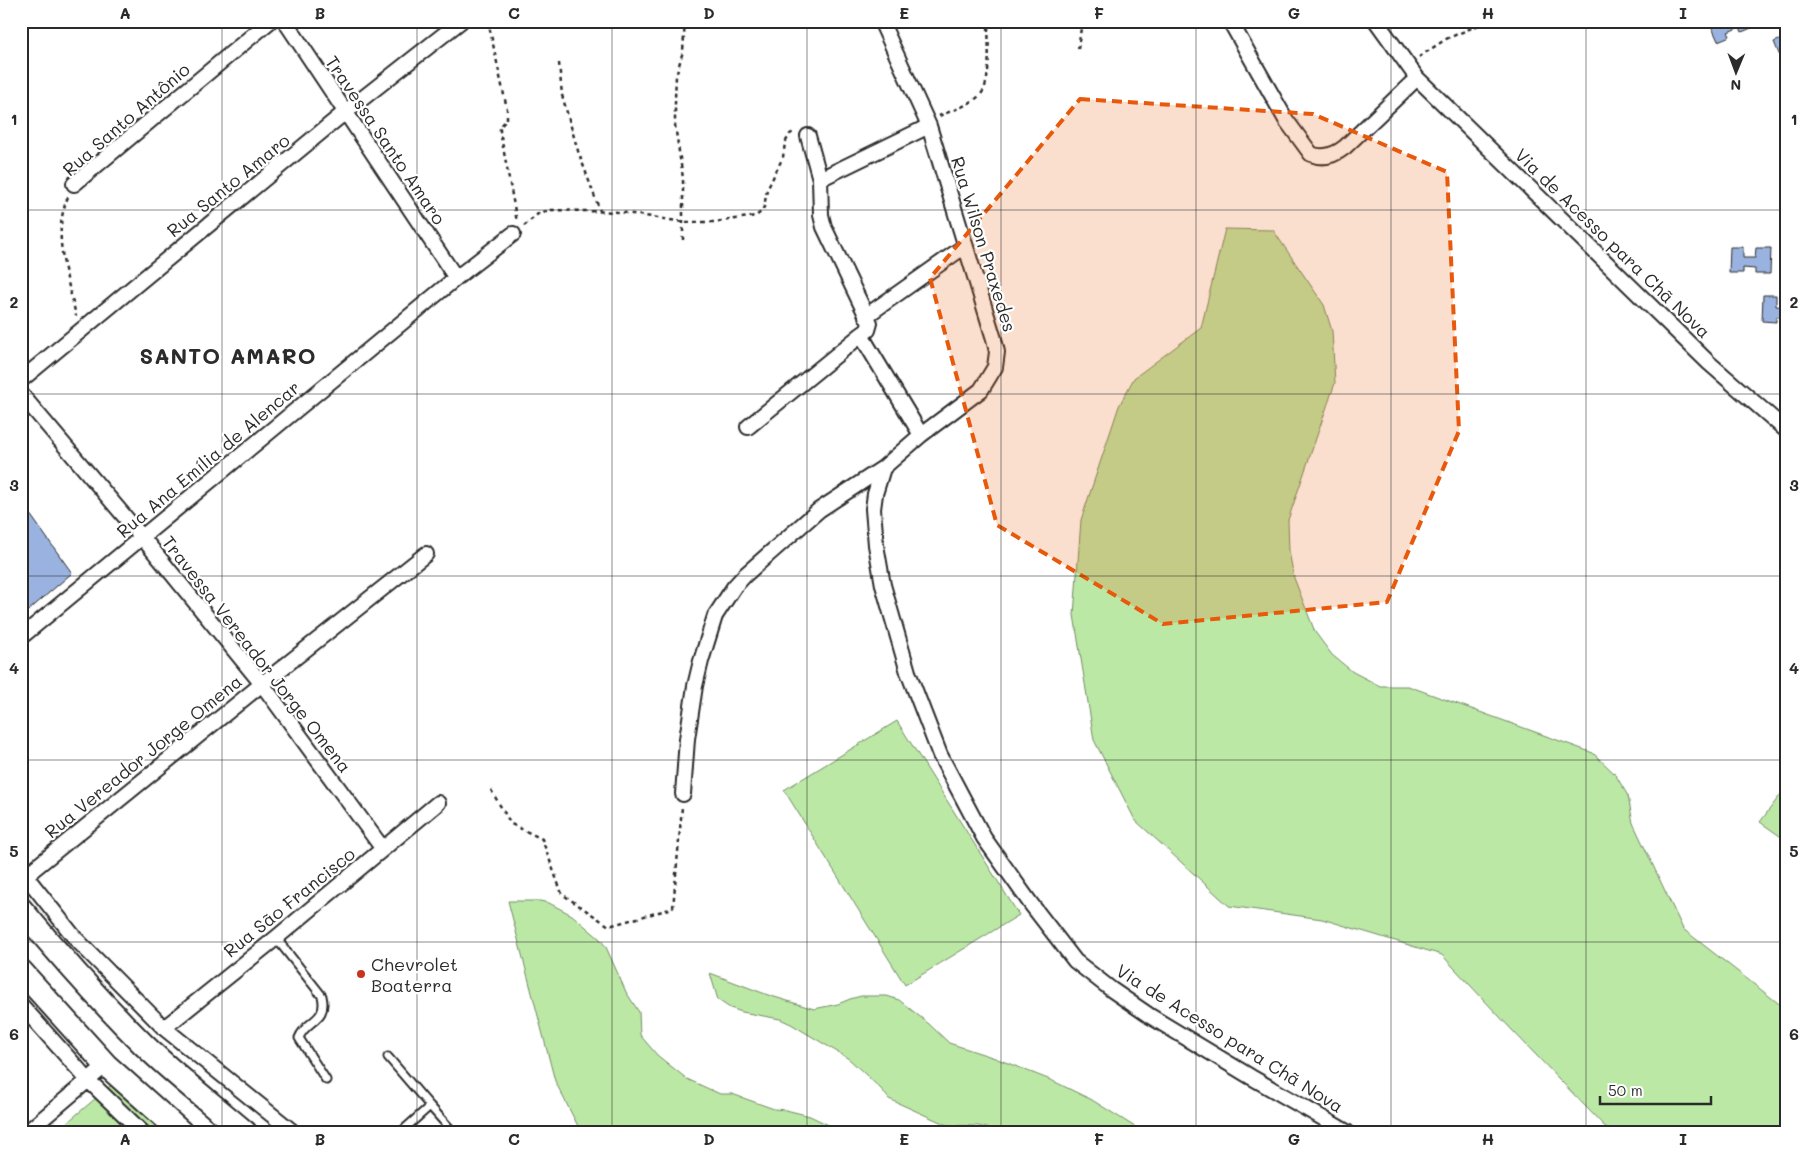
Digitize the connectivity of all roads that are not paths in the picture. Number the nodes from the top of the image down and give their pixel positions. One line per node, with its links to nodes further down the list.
1 (270, 21): 12 (street, Rua Santo Antônio)
2 (285, 21): 8 (street, Travessa Santo Amaro)
3 (461, 21): 8 (street, Rua Santo Amaro)
4 (881, 21): 9 (street, Rua Wilson Praxedes)
5 (1230, 21): 7 (street)
6 (1376, 21): 7 (street, Via de Acesso para Chã Nova)
7 (1417, 78): 21 (street, Via de Acesso para Chã Nova)
8 (344, 113): 15 (street, Travessa Santo Amaro); 18 (street, Rua Santo Amaro)
9 (928, 123): 11 (street); 14 (street, Rua Wilson Praxedes)
10 (808, 136): 11 (street)
11 (820, 179): 16 (street)
12 (74, 184)
13 (513, 234): 15 (street, Rua Ana Emília de Alencar)
14 (965, 246): 16 (street); 22 (street, Rua Wilson Praxedes)
15 (456, 278): 24 (street, Rua Ana Emília de Alencar)
16 (866, 316): 17 (street)
17 (861, 335): 20 (street); 22 (street)
18 (21, 380)
19 (21, 394): 24 (street, Travessa Vereador Jorge Omena)
20 (748, 427)
21 (1787, 431)
22 (921, 435): 23 (street, Rua Wilson Praxedes)
23 (882, 468): 28 (street, Rua Wilson Praxedes); 49 (street, Via de Acesso para Chã Nova)
24 (142, 537): 26 (street, Rua Ana Emília de Alencar); 27 (street, Travessa Vereador Jorge Omena)
25 (426, 554): 27 (street, Rua Vereador Jorge Omena)
26 (21, 637)
27 (262, 684): 30 (street, Travessa Vereador Jorge Omena); 31 (street, Rua Vereador Jorge Omena)
28 (682, 794)
29 (438, 803): 30 (street, Rua São Francisco)
30 (383, 849): 33 (street, Rua São Francisco)
31 (23, 873): 36 (street)
32 (21, 909): 45 (highway)
33 (276, 938): 36 (street, Rua São Francisco); 40 (lane)
34 (21, 971): 38 (highway)
35 (21, 1005): 39 (street)
36 (164, 1028): 46 (street)
37 (388, 1057): 41 (lane)
38 (106, 1065): 39 (street); 42 (highway)
39 (88, 1080): 43 (street); 44 (street)
40 (326, 1080)
41 (430, 1106): 47 (lane); 48 (lane)
42 (178, 1131)
43 (27, 1132)
44 (142, 1132)
45 (245, 1132)
46 (293, 1132)
47 (401, 1132)
48 (453, 1132)
49 (1347, 1132)

